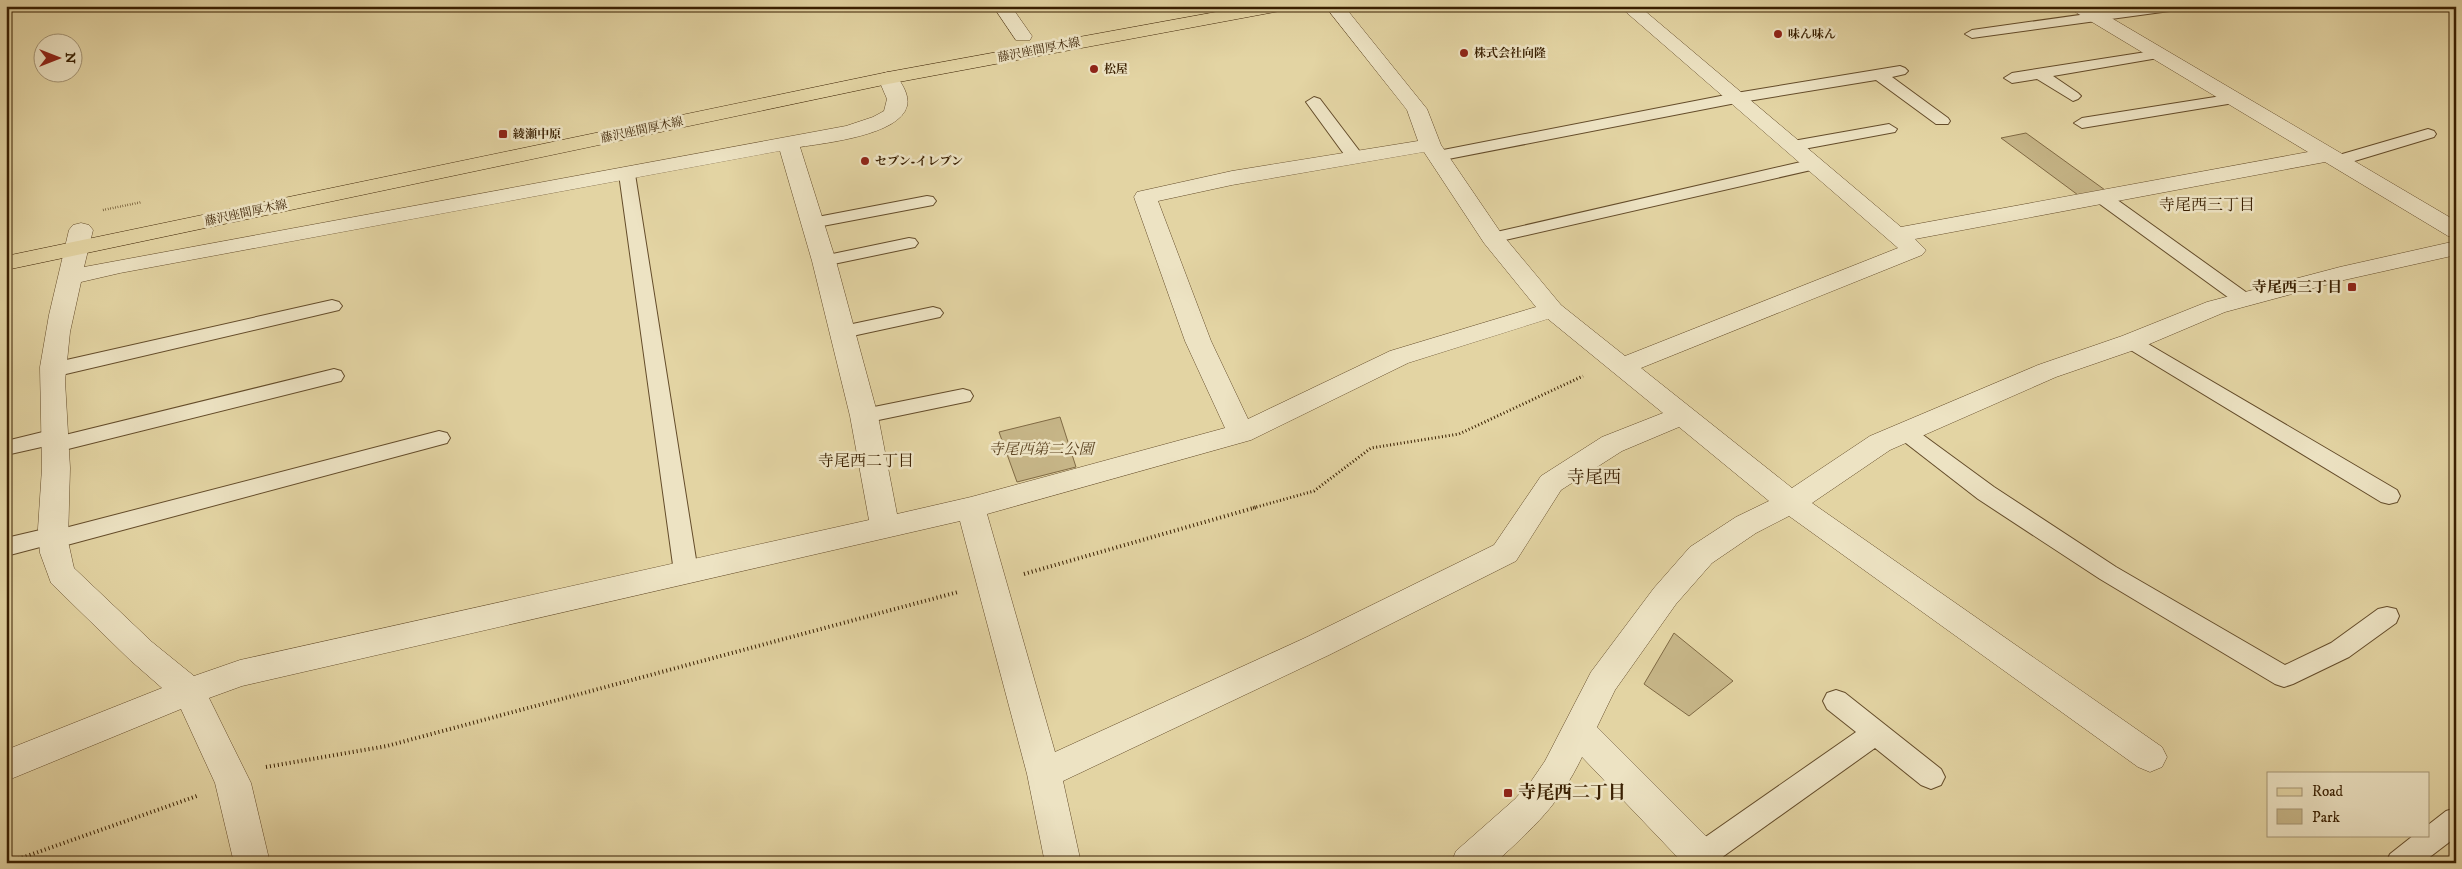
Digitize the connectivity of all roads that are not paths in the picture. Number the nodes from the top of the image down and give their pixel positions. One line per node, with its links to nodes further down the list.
1 (1002, 6): 10 (street)
2 (1193, 6): 10 (main road, 藤沢座間厚木線)
3 (1280, 6): 15 (main road, 藤沢座間厚木線)
4 (1334, 6): 29 (street)
5 (1628, 6): 18 (street)
6 (2078, 6): 8 (street)
7 (2177, 6): 8 (lane)
8 (2097, 17): 9 (lane); 11 (street)
9 (1972, 34)
10 (1023, 36): 40 (main road, 藤沢座間厚木線)
11 (2159, 54): 14 (lane); 19 (street)
12 (1900, 71): 13 (lane)
13 (1878, 74): 18 (lane); 23 (lane)
14 (2040, 74): 16 (lane); 17 (lane)
15 (888, 78): 27 (street); 40 (main road, 藤沢座間厚木線)
16 (2012, 78)
17 (2073, 96)
18 (1736, 98): 28 (street); 29 (lane)
19 (2234, 99): 22 (lane); 31 (street)
20 (1314, 102): 30 (lane)
21 (2092, 107): 22 (lane)
22 (2108, 118): 24 (lane)
23 (1942, 121)
24 (2082, 122)
25 (1888, 129): 28 (lane)
26 (2428, 134): 31 (lane)
27 (788, 143): 33 (street); 36 (street)
28 (1793, 146): 32 (street)
29 (1434, 150): 30 (street); 39 (street)
30 (1355, 157): 60 (street)
31 (2333, 158): 34 (street); 37 (street)
32 (1814, 164): 38 (street); 39 (lane)
33 (627, 174): 46 (street); 70 (lane)
34 (2103, 198): 38 (street); 47 (lane)
35 (927, 201): 36 (lane)
36 (812, 223): 44 (street)
37 (2456, 231)
38 (1898, 235): 53 (street)
39 (1492, 238): 49 (street)
40 (79, 239): 42 (main road, 藤沢座間厚木線); 45 (main road, 藤沢座間厚木線); 46 (street)
41 (909, 243): 44 (lane)
42 (6, 245)
43 (2456, 248): 47 (street)
44 (824, 261): 51 (street)
45 (6, 264)
46 (69, 278): 54 (street)
47 (2243, 299): 52 (street)
48 (332, 306): 54 (lane)
49 (1552, 310): 53 (street); 60 (street)
50 (932, 313): 51 (lane)
51 (843, 332): 58 (street)
52 (2131, 342): 59 (street); 64 (lane)
53 (1617, 365): 57 (street)
54 (53, 370): 62 (street)
55 (334, 376): 62 (lane)
56 (963, 396): 58 (lane)
57 (1684, 415): 65 (street); 78 (street)
58 (864, 416): 67 (street)
59 (1905, 432): 65 (street); 71 (lane)
60 (1241, 433): 66 (street)
61 (438, 438): 68 (lane)
62 (55, 440): 63 (lane); 68 (street)
63 (6, 448)
64 (2388, 496)
65 (1791, 503): 74 (street); 76 (street)
66 (971, 508): 67 (street); 78 (street)
67 (885, 526): 70 (street)
68 (53, 538): 69 (lane); 72 (street)
69 (6, 547)
70 (686, 572): 72 (street)
71 (2387, 616)
72 (189, 691): 77 (street); 82 (street)
73 (1836, 701): 75 (lane)
74 (1577, 729): 81 (street); 84 (street)
75 (1875, 733): 79 (lane); 81 (lane)
76 (2150, 758)
77 (6, 766)
78 (1044, 774): 83 (street)
79 (1931, 777)
80 (2456, 820): 85 (lane)
81 (1705, 860)
82 (252, 863)
83 (1063, 863)
84 (1469, 863)
85 (2400, 863)

